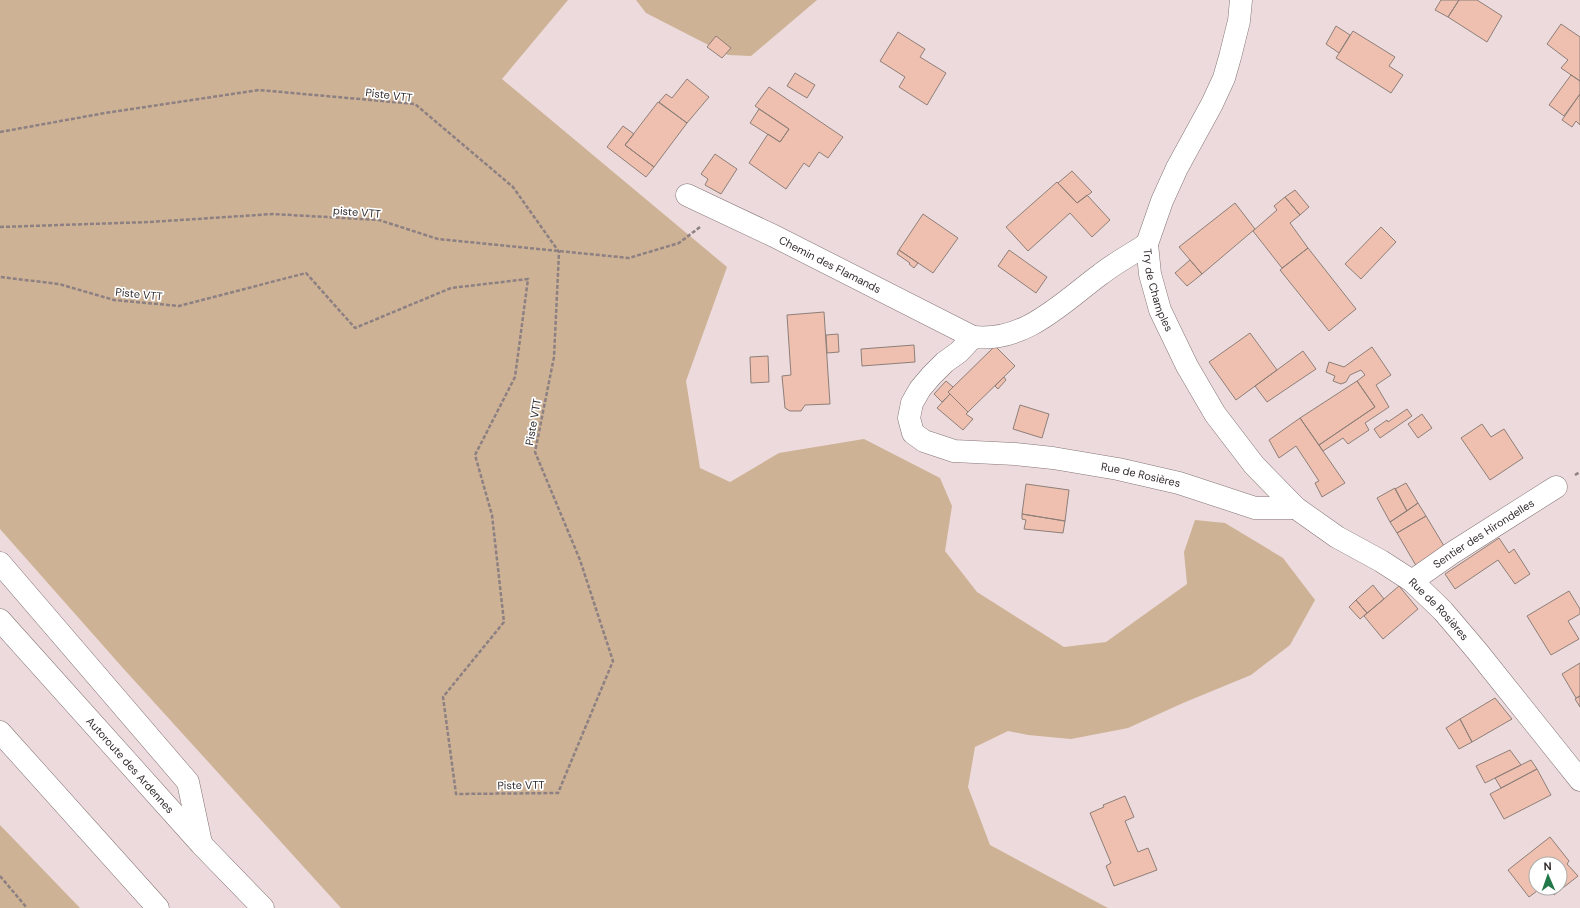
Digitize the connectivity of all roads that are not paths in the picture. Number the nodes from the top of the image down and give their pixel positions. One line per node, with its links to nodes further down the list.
1 (1241, 0): 3 (main road, Try de Champles)
2 (687, 195): 4 (main road, Chemin des Flamands)
3 (1147, 244): 4 (main road); 6 (main road, Try de Champles)
4 (973, 337): 6 (main road, Rue de Rosières)
5 (1556, 487): 8 (main road, Sentier des Hirondelles)
6 (1296, 508): 8 (main road, Rue de Rosières)
7 (0, 563): 12 (main road)
8 (1412, 581): 11 (main road, Rue de Rosières)
9 (0, 620): 12 (main road, Autoroute des Ardennes)
10 (0, 732): 13 (main road)
11 (1580, 780)
12 (201, 844): 14 (main road, Autoroute des Ardennes)
13 (158, 908)
14 (263, 908)

